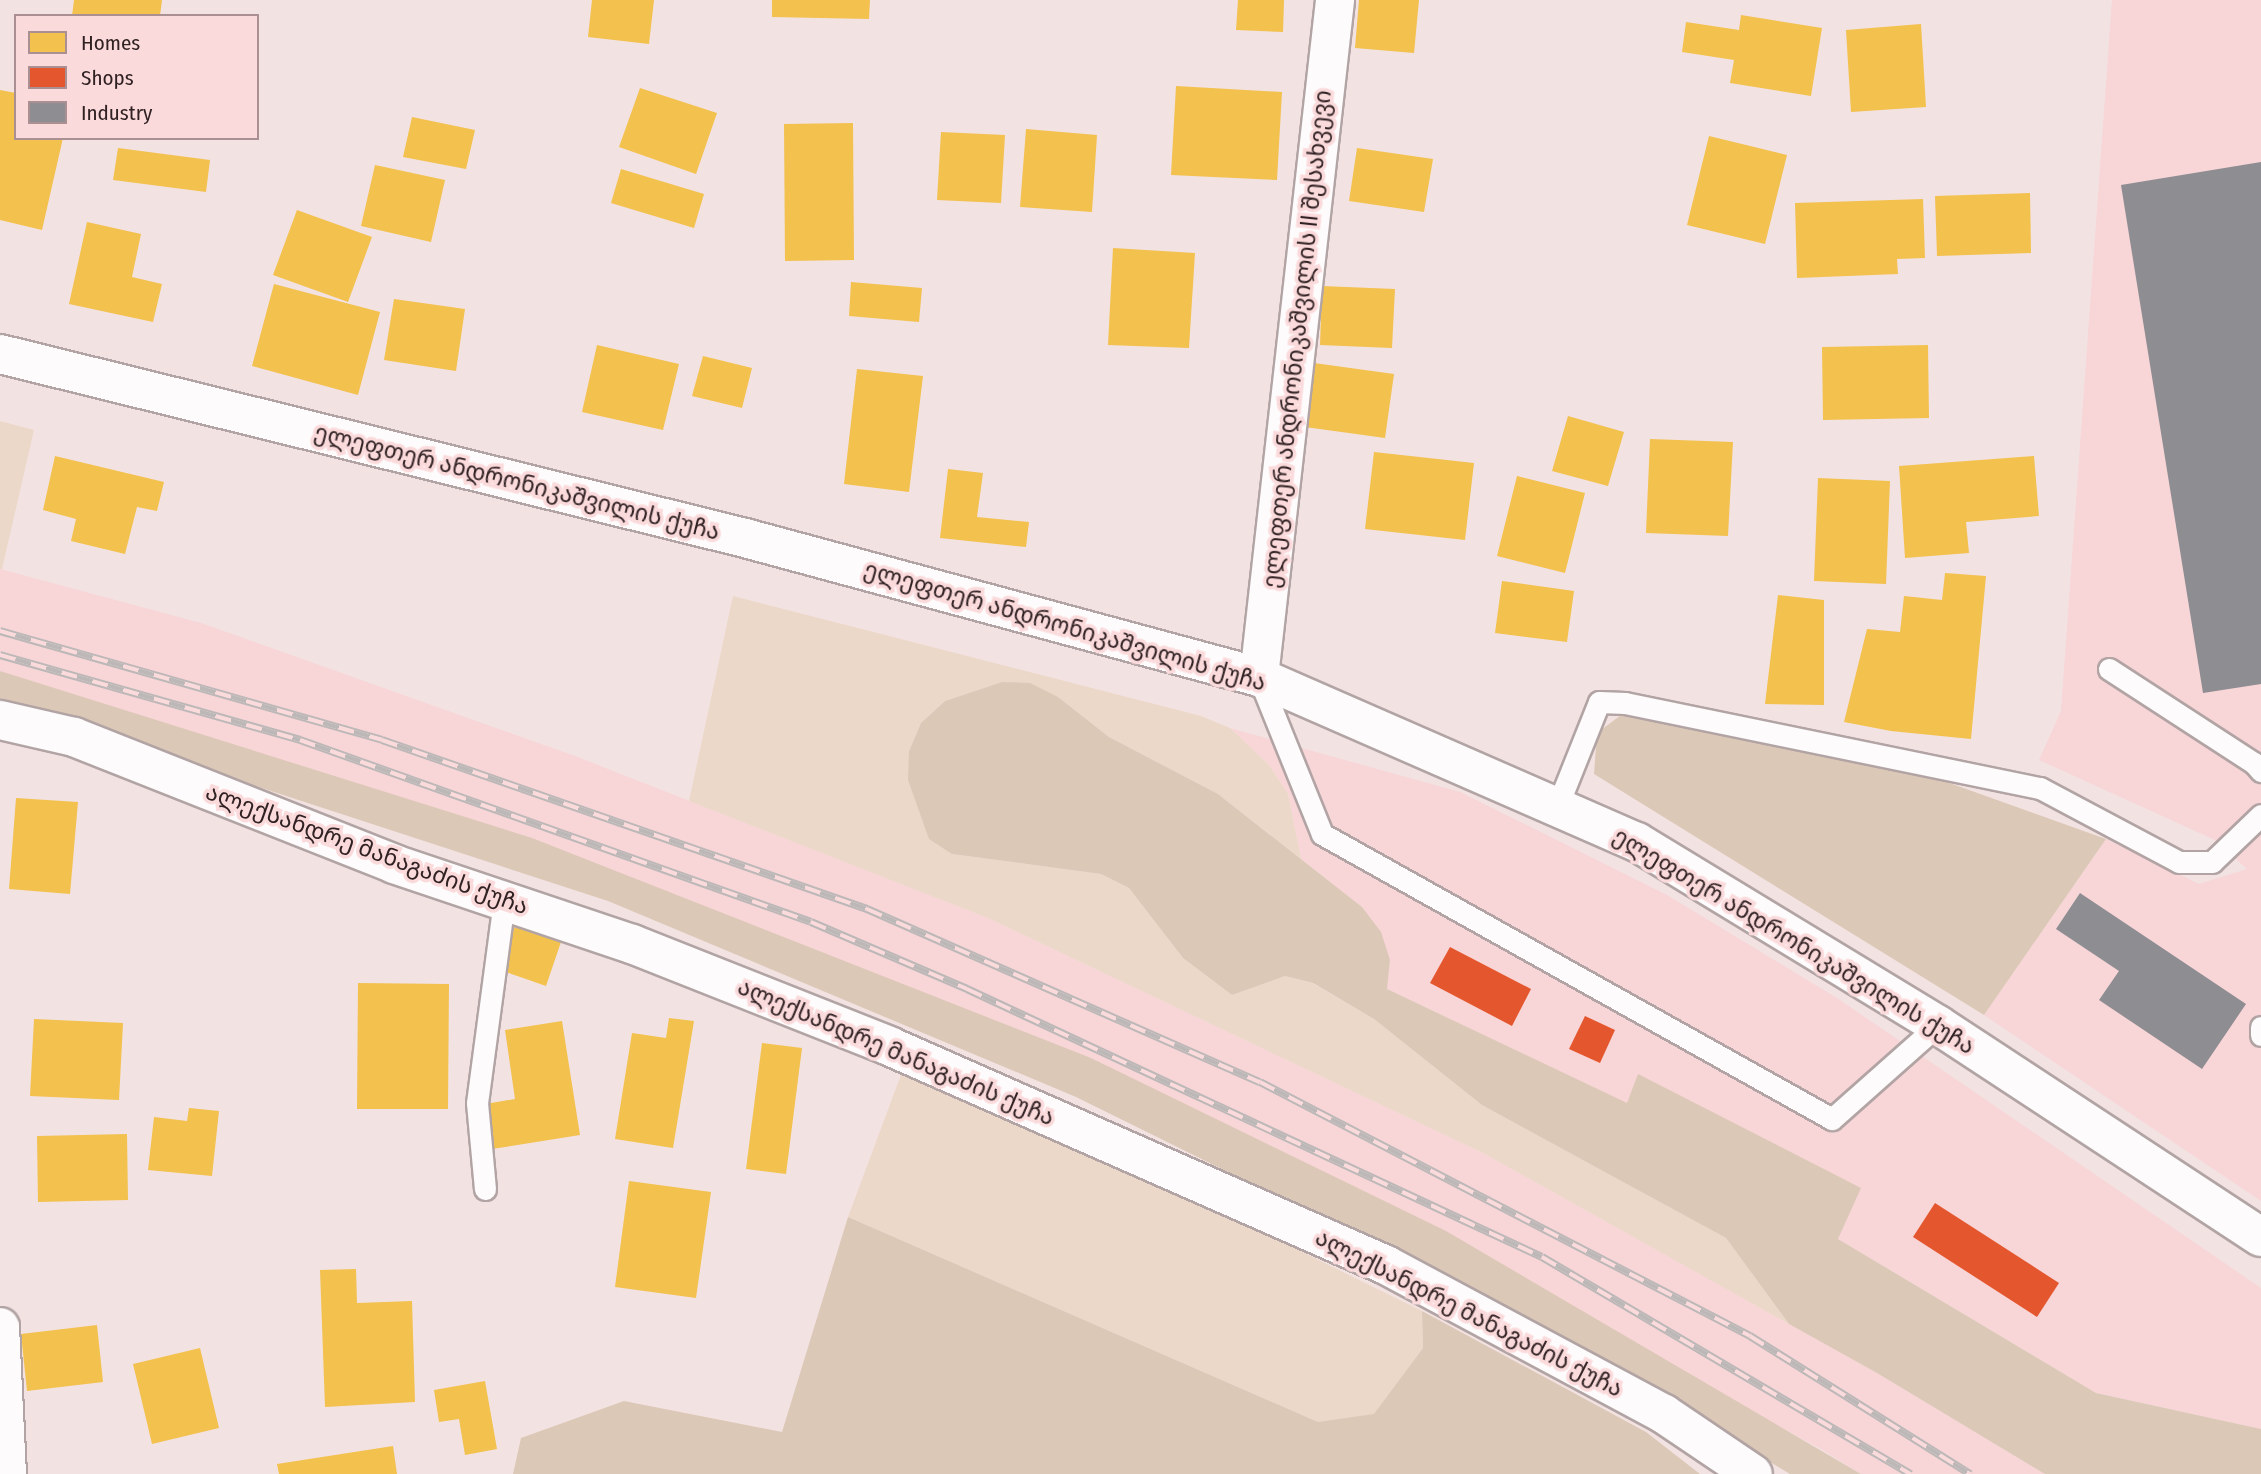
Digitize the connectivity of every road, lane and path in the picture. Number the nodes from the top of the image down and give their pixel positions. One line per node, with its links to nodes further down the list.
1 (1335, 0): 4 (street, ელეფთერ ანდრონიკაშვილის II შესახვევი)
2 (0, 354): 4 (street, ელეფთერ ანდრონიკაშვილის ქუჩა)
3 (2109, 669): 6 (lane)
4 (1259, 677): 7 (street, ელეფთერ ანდრონიკაშვილის ქუჩა); 10 (lane)
5 (0, 720): 9 (street, ალექსანდრე მანაგაძის ქუჩა)
6 (2261, 771)
7 (1557, 807): 8 (lane); 10 (street, ელეფთერ ანდრონიკაშვილის ქუჩა)
8 (2261, 816)
9 (504, 901): 13 (lane); 17 (street, ალექსანდრე მანაგაძის ქუჩა)
10 (1938, 1025): 14 (street, ელეფთერ ანდრონიკაშვილის ქუჩა)
11 (2261, 1027): 12 (lane)
12 (2261, 1035)
13 (485, 1189)
14 (2261, 1237)
15 (0, 1326): 16 (street)
16 (7, 1474)
17 (1753, 1474)

